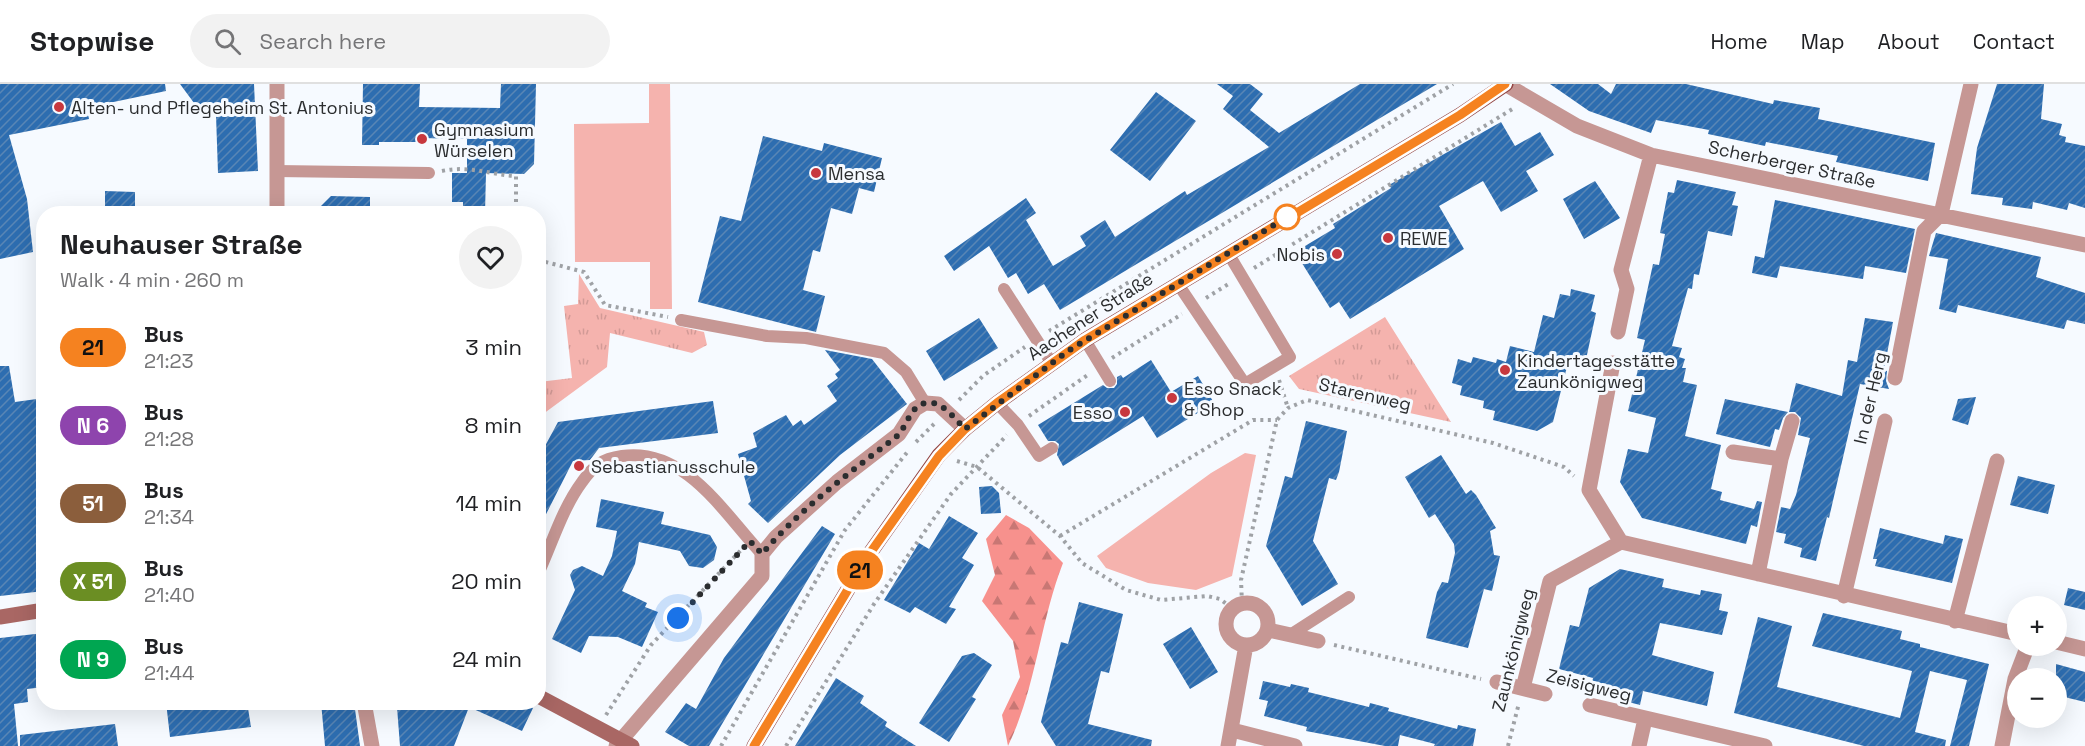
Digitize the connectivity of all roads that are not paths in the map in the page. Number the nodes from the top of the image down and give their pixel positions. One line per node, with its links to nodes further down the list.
1 (277, 84): 5 (street)
2 (1505, 84): 4 (street, Scherberger Straße); 10 (main road, Aachener Straße)
3 (1971, 84): 8 (street)
4 (1651, 155): 8 (street, Scherberger Straße); 14 (street)
5 (276, 171): 6 (lane); 7 (street)
6 (429, 173)
7 (277, 206)
8 (1941, 214): 9 (street, Scherberger Straße); 18 (street, In der Herg)
9 (2085, 245)
10 (1228, 254): 11 (main road, Aachener Straße); 11 (lane)
11 (1178, 284): 15 (main road, Aachener Straße)
12 (1004, 290): 16 (lane)
13 (681, 320): 20 (lane)
14 (1618, 332)
15 (1085, 340): 16 (main road, Aachener Straße); 19 (lane)
16 (1052, 362): 21 (main road, Aachener Straße)
17 (1613, 363): 29 (street)
18 (1895, 378)
19 (1110, 381)
20 (925, 403): 24 (street); 30 (street)
21 (997, 403): 24 (main road, Aachener Straße); 25 (lane)
22 (1792, 421): 27 (street)
23 (1885, 421): 33 (street, In der Herg)
24 (965, 429): 57 (main road, Aachener Straße)
25 (1052, 448)
26 (1733, 452): 27 (street)
27 (1781, 459): 32 (street)
28 (1997, 461): 37 (street)
29 (1621, 542): 32 (street); 47 (street, Zaunkönigweg)
30 (762, 554): 31 (lane); 55 (street)
31 (546, 557)
32 (1758, 574): 33 (street)
33 (1844, 596): 37 (street)
34 (1349, 597): 40 (lane)
35 (36, 611): 36 (street)
36 (0, 616)
37 (1955, 621): 39 (street)
38 (1268, 630): 40 (street); 42 (street); 42 (street)
39 (2007, 632)
40 (1290, 635): 41 (street)
41 (1318, 641)
42 (1246, 645): 53 (street)
43 (2067, 645): 44 (street)
44 (2085, 649)
45 (2024, 656): 62 (street)
46 (1497, 682): 47 (street)
47 (1523, 688): 48 (street, Zeisigweg)
48 (1545, 694)
49 (546, 700): 55 (street)
50 (1590, 705): 52 (street, Zeisigweg)
51 (365, 710): 56 (street)
52 (1645, 719): 54 (street, Zeisigweg); 60 (street, Zeisigweg)
53 (1232, 730): 58 (street); 59 (street)
54 (1703, 739): 61 (street, Zeisigweg)
55 (623, 744)
56 (372, 746)
57 (754, 746)
58 (1228, 746)
59 (1295, 746)
60 (1639, 746)
61 (1765, 746)
62 (2002, 746)

